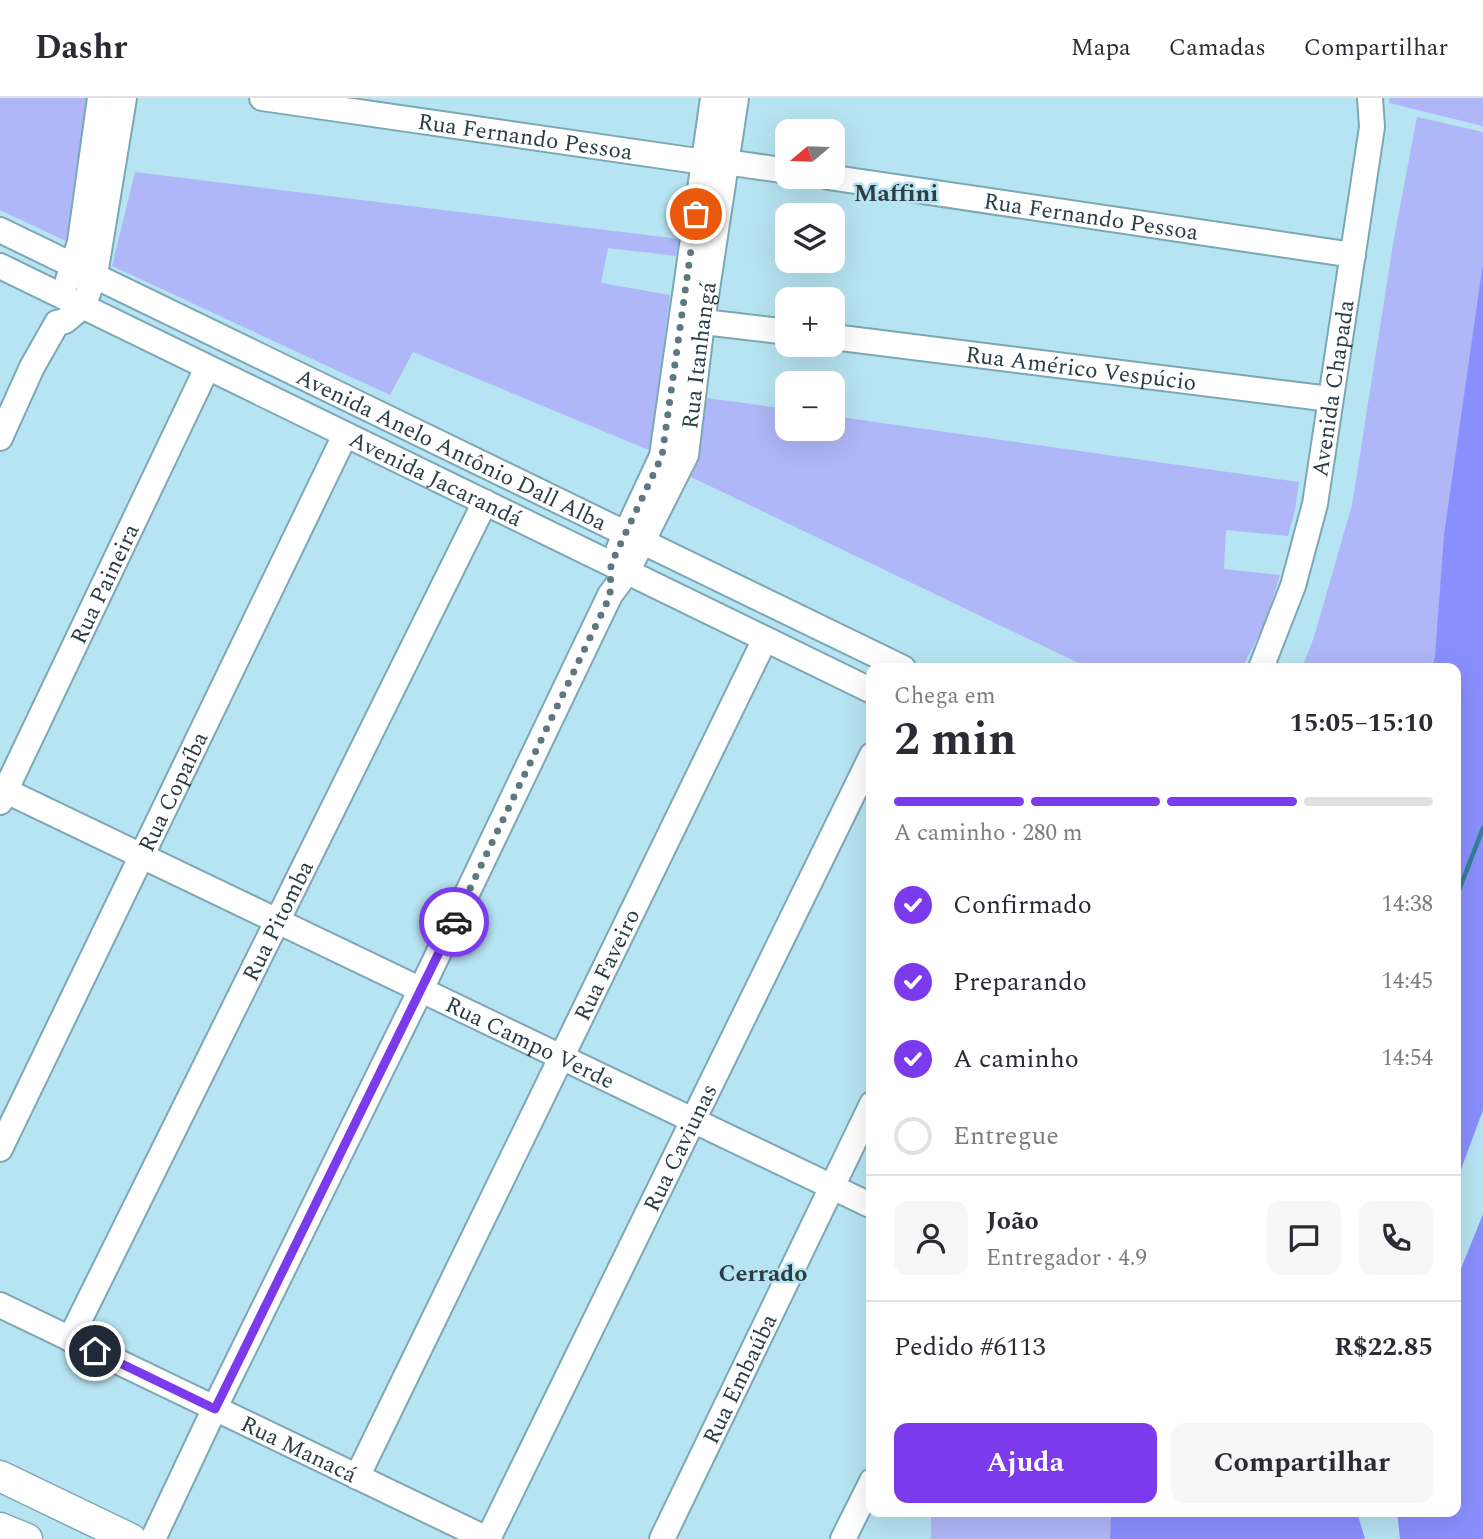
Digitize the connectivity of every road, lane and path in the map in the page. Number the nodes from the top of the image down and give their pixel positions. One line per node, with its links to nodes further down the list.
1 (100, 98): 12 (street)
2 (124, 98): 12 (street)
3 (262, 98): 7 (street, Rua Fernando Pessoa)
4 (713, 98): 7 (street, Rua Itanhangá)
5 (736, 98): 7 (street, Rua Itanhangá)
6 (1370, 98): 11 (street, Avenida Chapada)
7 (715, 162): 8 (street, Rua Fernando Pessoa); 15 (street, Rua Itanhangá)
8 (775, 169)
9 (845, 180): 11 (street, Rua Fernando Pessoa)
10 (0, 230): 12 (street, Avenida Anelo Antônio Dall Alba)
11 (1353, 255): 19 (street, Avenida Chapada)
12 (87, 257): 14 (street); 23 (street, Avenida Anelo Antônio Dall Alba)
13 (0, 266): 14 (street, Avenida Jacarandá)
14 (73, 301): 18 (street, Avenida Jacarandá); 21 (street)
15 (691, 320): 16 (street); 23 (street, Rua Itanhangá)
16 (775, 330)
17 (845, 338): 19 (street, Rua Américo Vespúcio)
18 (208, 368): 20 (street, Avenida Jacarandá); 30 (street, Rua Paineira)
19 (1330, 399): 27 (street, Avenida Chapada)
20 (345, 435): 22 (street, Avenida Jacarandá); 31 (street, Rua Copaíba)
21 (0, 439)
22 (485, 502): 24 (street, Avenida Jacarandá); 32 (street, Rua Pitomba)
23 (635, 537): 24 (street, Rua Itanhangá); 26 (street, Avenida Anelo Antônio Dall Alba)
24 (619, 568): 25 (street, Avenida Jacarandá); 33 (street, Rua Itanhangá)
25 (765, 639): 28 (street, Avenida Jacarandá); 34 (street, Rua Faveiro)
26 (893, 663)
27 (1263, 663)
28 (866, 688)
29 (866, 767): 36 (street, Rua Caviunas)
30 (2, 794): 31 (street, Rua Campo Verde)
31 (142, 856): 32 (street, Rua Campo Verde); 37 (street, Rua Copaíba)
32 (278, 921): 33 (street, Rua Campo Verde); 41 (street, Rua Pitomba)
33 (421, 990): 34 (street, Rua Campo Verde); 42 (street, Rua Itanhangá)
34 (561, 1057): 36 (street, Rua Campo Verde); 44 (street, Rua Faveiro)
35 (866, 1116): 38 (street, Rua Embaúba)
36 (693, 1121): 38 (street, Rua Campo Verde); 50 (street, Rua Caviunas)
37 (0, 1149)
38 (832, 1187): 39 (street, Rua Campo Verde); 51 (street, Rua Embaúba)
39 (866, 1203)
40 (0, 1305): 41 (street, Rua Manacá)
41 (70, 1339): 42 (street, Rua Manacá)
42 (215, 1409): 44 (street, Rua Manacá); 49 (street, Rua Itanhangá)
43 (0, 1476): 48 (main road)
44 (357, 1477): 50 (street, Rua Manacá)
45 (866, 1493): 52 (street)
46 (0, 1528): 47 (main road)
47 (27, 1539)
48 (131, 1539)
49 (153, 1539)
50 (488, 1539)
51 (662, 1539)
52 (843, 1539)

